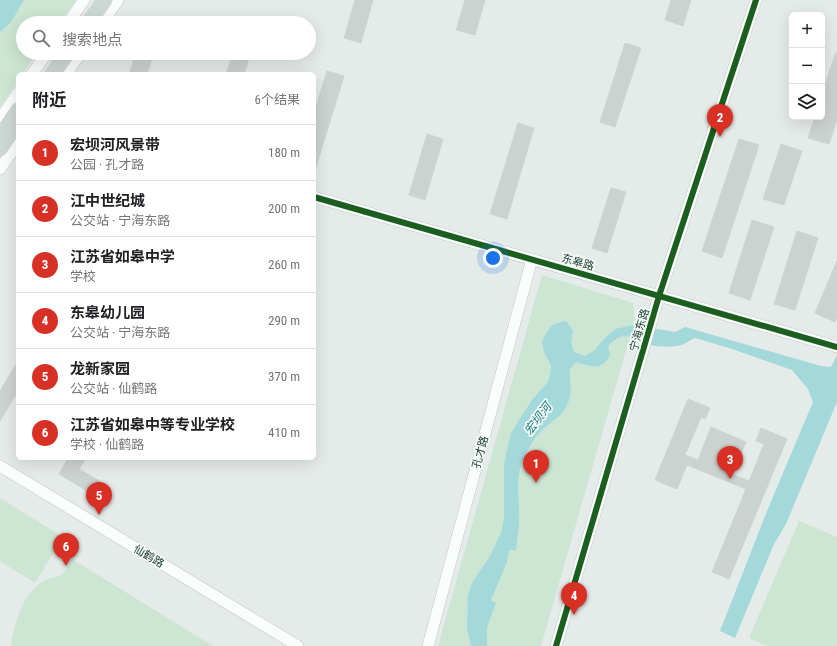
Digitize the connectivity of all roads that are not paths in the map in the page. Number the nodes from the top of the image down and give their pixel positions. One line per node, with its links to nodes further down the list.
1 (84, 0): 6 (street)
2 (95, 0): 7 (main road)
3 (105, 0): 8 (main road)
4 (118, 0): 9 (street)
5 (756, 0): 28 (street, 宁海东路)
6 (73, 16)
7 (84, 16)
8 (94, 16)
9 (107, 16)
10 (42, 60): 14 (street)
11 (53, 60): 15 (main road)
12 (63, 60): 16 (main road)
13 (76, 60): 17 (street)
14 (33, 72)
15 (44, 72)
16 (54, 72)
17 (67, 72)
18 (16, 103): 20 (street)
19 (16, 104): 22 (main road)
20 (0, 119)
21 (16, 126): 24 (main road)
22 (0, 136)
23 (16, 146): 25 (street)
24 (0, 149)
25 (0, 169)
26 (316, 198): 27 (street, 东皋路)
27 (532, 259): 28 (street, 东皋路); 32 (street, 孔才路)
28 (659, 296): 29 (street, 东皋路); 33 (street, 宁海东路)
29 (835, 347)
30 (0, 466): 31 (street, 仙鹤路)
31 (298, 646)
32 (428, 646)
33 (556, 646)

